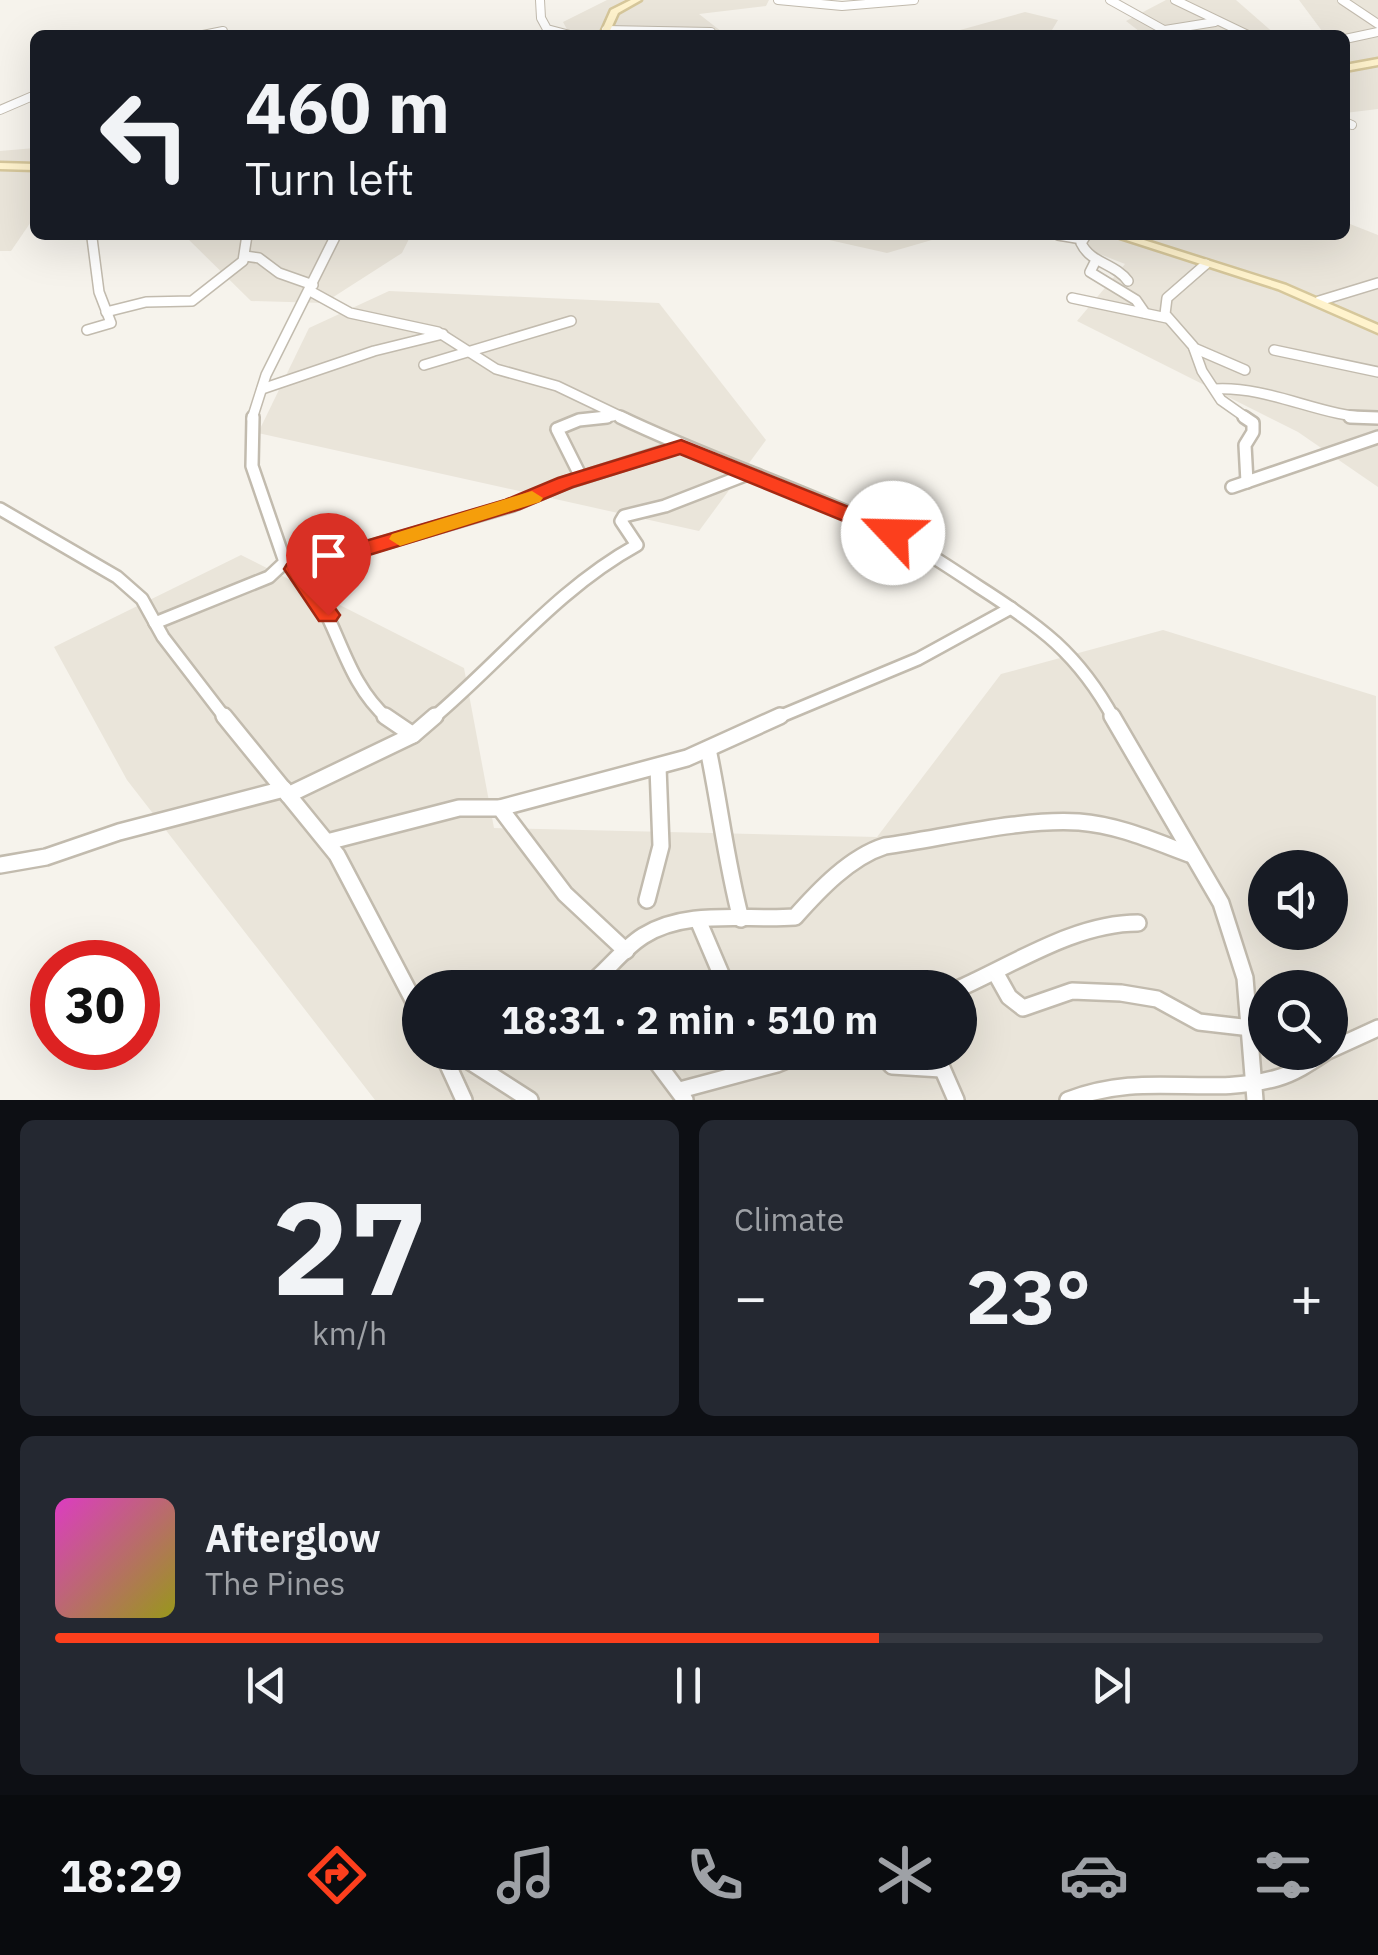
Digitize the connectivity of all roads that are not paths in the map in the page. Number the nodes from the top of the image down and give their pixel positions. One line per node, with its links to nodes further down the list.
1 (540, 0): 10 (street)
2 (637, 0): 11 (street)
3 (778, 0): 4 (street)
4 (914, 0)
5 (1110, 0): 12 (street)
6 (1174, 0): 8 (street)
7 (1342, 0): 9 (street)
8 (1216, 21): 12 (street); 13 (street)
9 (1378, 24)
10 (551, 30)
11 (606, 30)
12 (1165, 30)
13 (1237, 30)
14 (1378, 32): 15 (street)
15 (1350, 38)
16 (1378, 62): 17 (street)
17 (1350, 67)
18 (30, 97): 19 (street)
19 (0, 110)
20 (0, 166): 21 (street)
21 (30, 167)
22 (92, 240): 35 (street)
23 (247, 240): 27 (street)
24 (334, 240): 32 (street)
25 (1084, 240): 28 (street)
26 (1132, 240): 29 (street)
27 (245, 256): 32 (street); 35 (street)
28 (1095, 262): 30 (street); 36 (street)
29 (1206, 264): 34 (street); 37 (street)
30 (1128, 281)
31 (1378, 283): 34 (street)
32 (311, 288): 41 (street); 48 (street)
33 (1072, 298): 36 (street)
34 (1319, 301): 39 (street)
35 (106, 312): 40 (street)
36 (1145, 313): 37 (street)
37 (1167, 318): 42 (street)
38 (571, 321): 44 (street)
39 (1378, 329)
40 (87, 330)
41 (443, 334): 44 (street); 48 (street)
42 (1194, 347): 46 (street); 49 (street)
43 (1274, 350): 47 (street)
44 (470, 354): 45 (street); 50 (street)
45 (424, 365)
46 (1246, 370)
47 (1378, 372)
48 (262, 389): 59 (street)
49 (1215, 389): 51 (street); 56 (street)
50 (618, 416): 53 (street); 55 (street)
51 (1378, 418)
52 (1378, 437): 56 (street)
53 (681, 446): 54 (street); 55 (street)
54 (750, 474): 60 (street); 62 (street)
55 (581, 477): 59 (street)
56 (1247, 482): 57 (street)
57 (1232, 487)
58 (0, 509): 61 (street)
59 (290, 566): 61 (street); 62 (street)
60 (1011, 608): 63 (street); 68 (street)
61 (155, 623): 65 (street)
62 (413, 735): 65 (street)
63 (708, 750): 64 (street); 71 (street)
64 (658, 768): 66 (street); 70 (street)
65 (286, 792): 67 (street); 69 (street)
66 (500, 808): 67 (street); 74 (street)
67 (327, 842): 78 (street)
68 (1192, 855): 71 (street); 80 (street)
69 (0, 864)
70 (647, 900)
71 (742, 919): 72 (street)
72 (698, 920): 74 (street); 76 (street)
73 (1138, 923): 77 (street)
74 (626, 950): 75 (street)
75 (604, 970)
76 (719, 970)
77 (994, 972): 79 (street); 81 (street)
78 (402, 975)
79 (977, 980)
80 (1248, 999)
81 (1248, 1028)
82 (1378, 1028): 83 (street)
83 (1348, 1042)
84 (450, 1070): 92 (street)
85 (482, 1070): 93 (street)
86 (663, 1070): 91 (street)
87 (759, 1070): 91 (street)
88 (942, 1070): 94 (street)
89 (1293, 1070): 90 (street)
90 (1254, 1092): 95 (street)
91 (683, 1095)
92 (464, 1100)
93 (530, 1100)
94 (956, 1100)
95 (1068, 1100)

